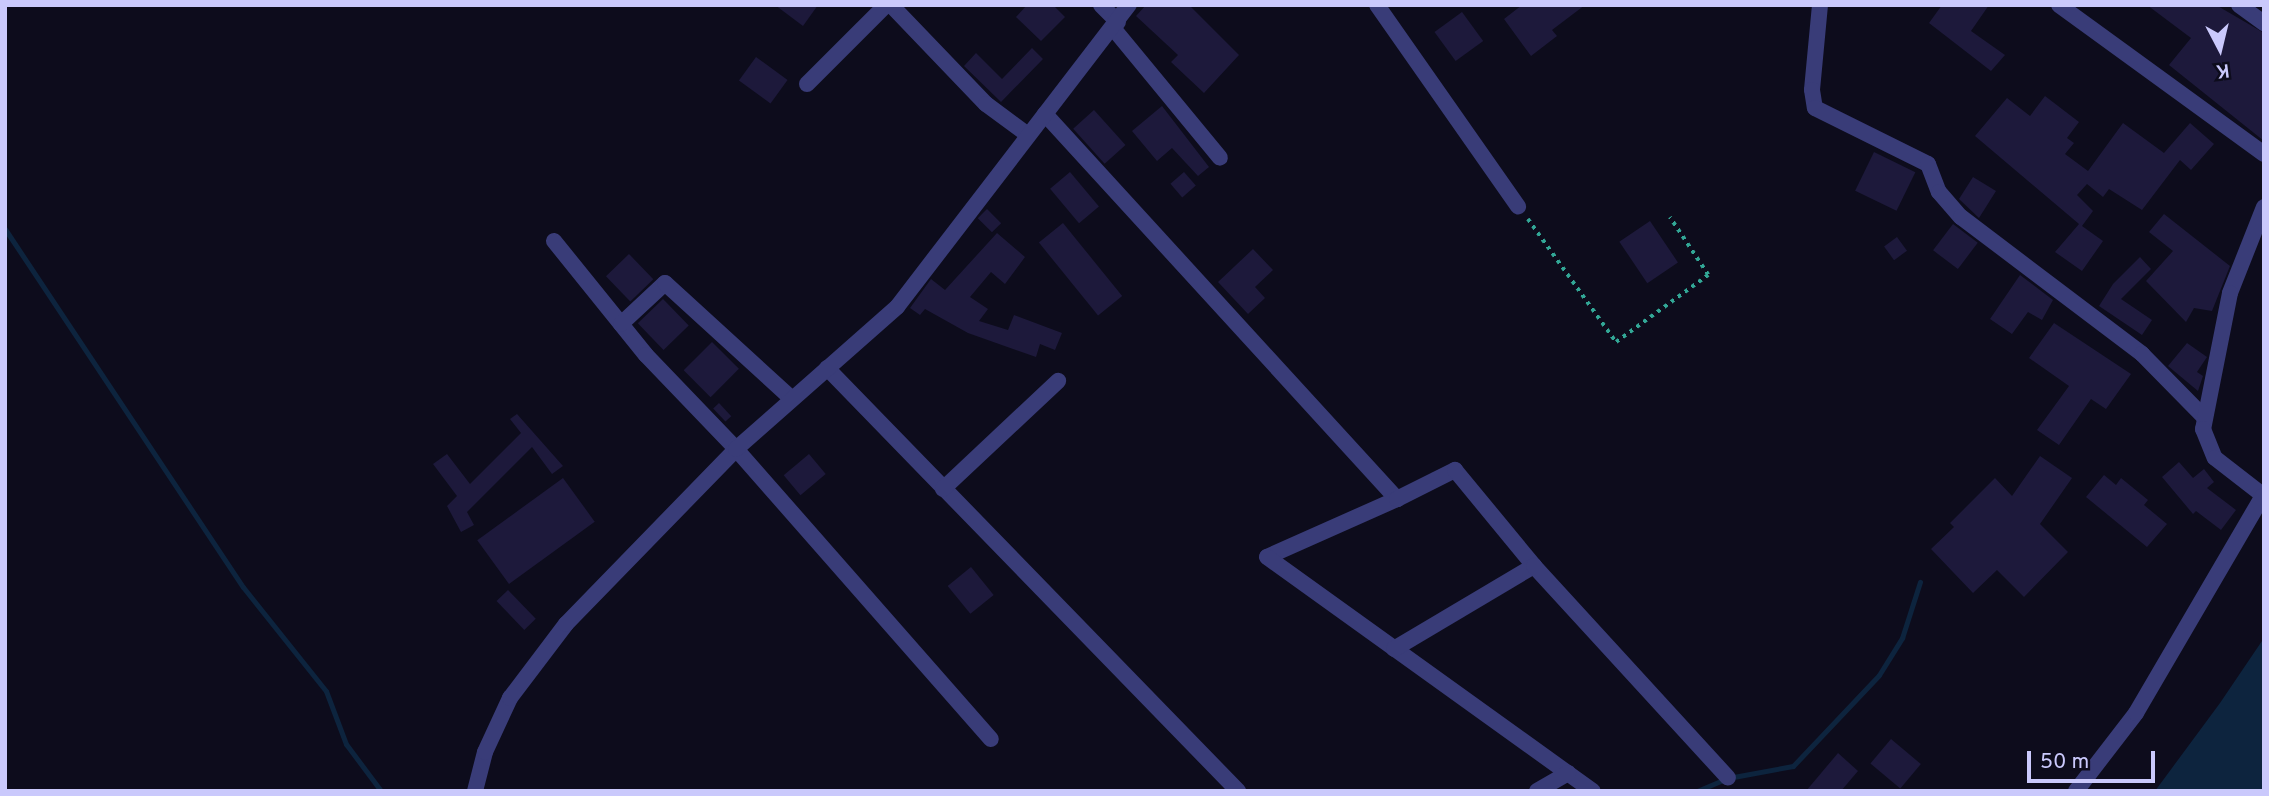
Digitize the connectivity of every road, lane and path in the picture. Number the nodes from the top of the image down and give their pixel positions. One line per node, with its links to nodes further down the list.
1 (888, 5): 10 (street); 12 (street)
2 (1101, 5): 9 (street)
3 (1129, 5): 9 (street)
4 (1377, 5): 15 (street)
5 (1820, 5): 23 (street)
6 (2059, 5): 13 (street)
7 (2239, 5): 8 (street)
8 (2264, 23)
9 (1116, 25): 11 (street); 14 (street)
10 (807, 85)
11 (1045, 114): 12 (street); 27 (street)
12 (1028, 135): 20 (street)
13 (2264, 154)
14 (1220, 158)
15 (1518, 206): 17 (path)
16 (2264, 207): 23 (street)
17 (1670, 218)
18 (554, 241): 19 (street)
19 (621, 324): 22 (street); 24 (street)
20 (827, 368): 22 (street); 25 (street)
21 (1058, 381): 25 (street)
22 (792, 399): 24 (street)
23 (2204, 417): 26 (street)
24 (736, 449): 30 (street); 33 (street)
25 (943, 489): 34 (street)
26 (2264, 496): 37 (street)
27 (1397, 499): 28 (street); 29 (street)
28 (1534, 566): 29 (street); 32 (street)
29 (1394, 649): 31 (street)
30 (991, 739)
31 (1568, 773): 35 (street); 36 (street)
32 (1728, 778)
33 (475, 791)
34 (1238, 791)
35 (1537, 791)
36 (1593, 791)
37 (2076, 791)

